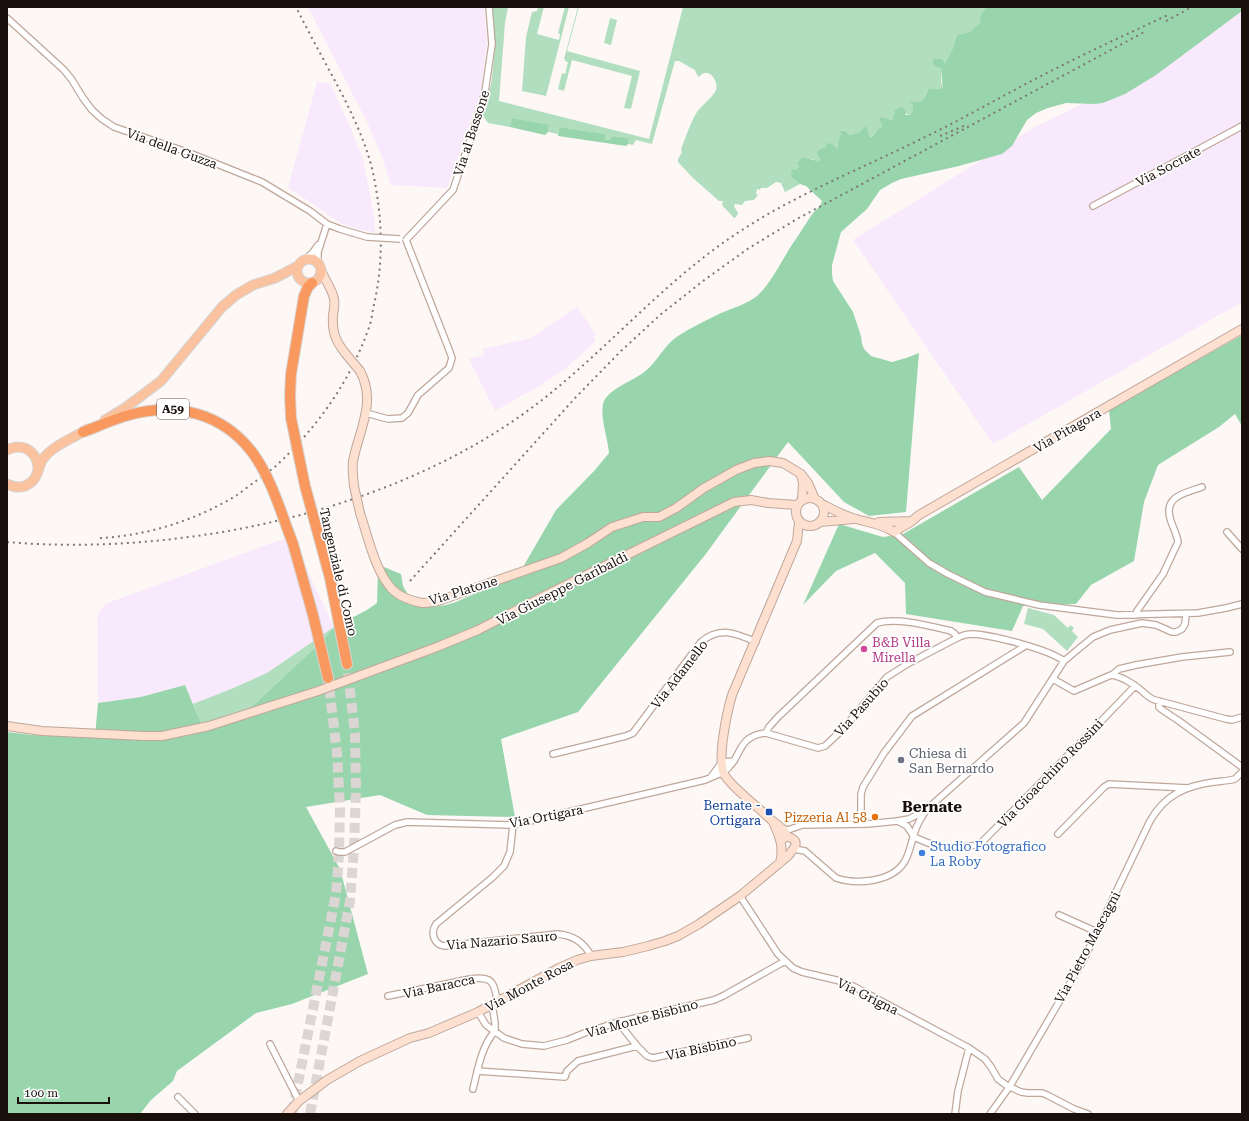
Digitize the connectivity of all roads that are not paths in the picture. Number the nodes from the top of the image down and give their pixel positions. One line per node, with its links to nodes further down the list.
1 (489, 7): 6 (street, Via al Bassone)
2 (7, 18): 5 (street, Via della Guzza)
3 (1242, 126): 4 (street, Via Socrate)
4 (1094, 206)
5 (327, 224): 6 (street, Via della Guzza, bridge); 7 (street)
6 (403, 239): 16 (street)
7 (320, 242): 8 (street); 10 (street)
8 (306, 259): 9 (main road); 10 (main road)
9 (298, 266): 11 (main road); 12 (main road)
10 (320, 266): 13 (main road); 14 (street, Via Platone)
11 (275, 278): 12 (main road); 17 (main road)
12 (300, 280): 13 (main road)
13 (314, 282): 14 (street); 48 (highway, Tangenziale di Como, bridge)
14 (332, 290): 16 (street, Via Platone, bridge)
15 (1242, 329): 30 (street, Via Pitagora)
16 (366, 413): 22 (street, Via Platone, bridge)
17 (83, 432): 18 (main road); 50 (highway, A59, bridge)
18 (60, 444): 20 (main road); 21 (main road)
19 (7, 450): 20 (main road)
20 (29, 450): 21 (main road)
21 (37, 474): 23 (main road)
22 (800, 474): 25 (street); 26 (street)
23 (7, 484)
24 (1202, 487): 40 (street)
25 (818, 501): 26 (street); 29 (street); 31 (street)
26 (800, 502): 27 (street, Via Giuseppe Garibaldi); 28 (street)
27 (768, 503): 28 (street, Via Giuseppe Garibaldi); 55 (street, Via Giuseppe Garibaldi)
28 (798, 518): 33 (street); 36 (street)
29 (855, 519): 31 (street); 32 (street)
30 (912, 521): 32 (street); 34 (street, Via Pitagora)
31 (820, 522): 33 (street)
32 (870, 522): 34 (street)
33 (811, 526): 36 (street)
34 (894, 532): 40 (street)
35 (1227, 532): 37 (street)
36 (797, 541): 43 (street)
37 (1242, 549)
38 (1242, 604): 39 (street)
39 (1186, 614): 40 (street); 47 (street)
40 (1136, 615)
41 (956, 638): 42 (street, Via Pasubio); 56 (street, Via Pasubio); 56 (street)
42 (1011, 641): 44 (street, Via Pasubio); 46 (street)
43 (756, 642): 57 (street, Via Adamello); 59 (street)
44 (1024, 646): 46 (street); 47 (street, Via Pasubio)
45 (1230, 652): 49 (street)
46 (1009, 655): 68 (street)
47 (1064, 662): 51 (street)
48 (347, 664)
49 (1112, 675): 51 (street); 52 (street)
50 (328, 678)
51 (1053, 679): 65 (street)
52 (1135, 686): 53 (street); 72 (street, Via Gioacchino Rossini)
53 (1159, 701): 54 (street); 58 (street)
54 (1242, 717)
55 (7, 726)
56 (766, 733): 59 (street)
57 (553, 754)
58 (1242, 767)
59 (725, 768): 61 (street, Via Ortigara); 61 (street); 67 (street)
60 (1242, 772): 63 (street)
61 (711, 777): 69 (street, Via Ortigara)
62 (1161, 786): 63 (street); 64 (street); 71 (street)
63 (1188, 788): 64 (street, Via Pietro Mascagni)
64 (1169, 798): 79 (street, Via Pietro Mascagni)
65 (926, 810): 66 (street); 72 (street)
66 (898, 821): 68 (street); 72 (street)
67 (773, 822): 70 (street); 70 (street)
68 (861, 824): 70 (street)
69 (513, 825): 75 (street, Via Ortigara); 80 (street, Via Nazario Sauro)
70 (786, 834): 73 (street); 74 (street)
71 (1058, 834)
72 (914, 837): 74 (street)
73 (782, 849): 74 (street); 76 (street)
74 (793, 850): 76 (street, Via Monte Rosa)
75 (336, 851)
76 (780, 863): 77 (street, Via Monte Rosa)
77 (740, 896): 80 (street, Via Monte Rosa); 81 (street, Via Grigna)
78 (1059, 915): 79 (street)
79 (1097, 932): 92 (street, Via Pietro Mascagni)
80 (591, 956): 83 (street, Via Monte Rosa)
81 (785, 961): 85 (street, Via Monte Bisbino); 90 (street, Via Grigna)
82 (388, 996): 83 (street, Via Baracca)
83 (494, 1003): 84 (street, Via Monte Rosa); 86 (street)
84 (478, 1012): 86 (street, Via Monte Bisbino); 95 (street, Via Monte Rosa)
85 (618, 1022): 86 (street, Via Monte Bisbino); 89 (street, Via Bisbino)
86 (494, 1031): 91 (street)
87 (748, 1038): 89 (street, Via Bisbino)
88 (270, 1044): 95 (street)
89 (637, 1046): 91 (street)
90 (969, 1048): 92 (street, Via Grigna); 98 (street)
91 (477, 1071): 93 (street)
92 (1010, 1086): 99 (street, Via Pietro Mascagni); 100 (street, Via Grigna)
93 (473, 1089)
94 (178, 1097): 96 (street)
95 (299, 1101): 97 (street, Via Monte Rosa)
96 (195, 1114)
97 (287, 1114)
98 (955, 1114)
99 (990, 1114)
100 (1088, 1114)

